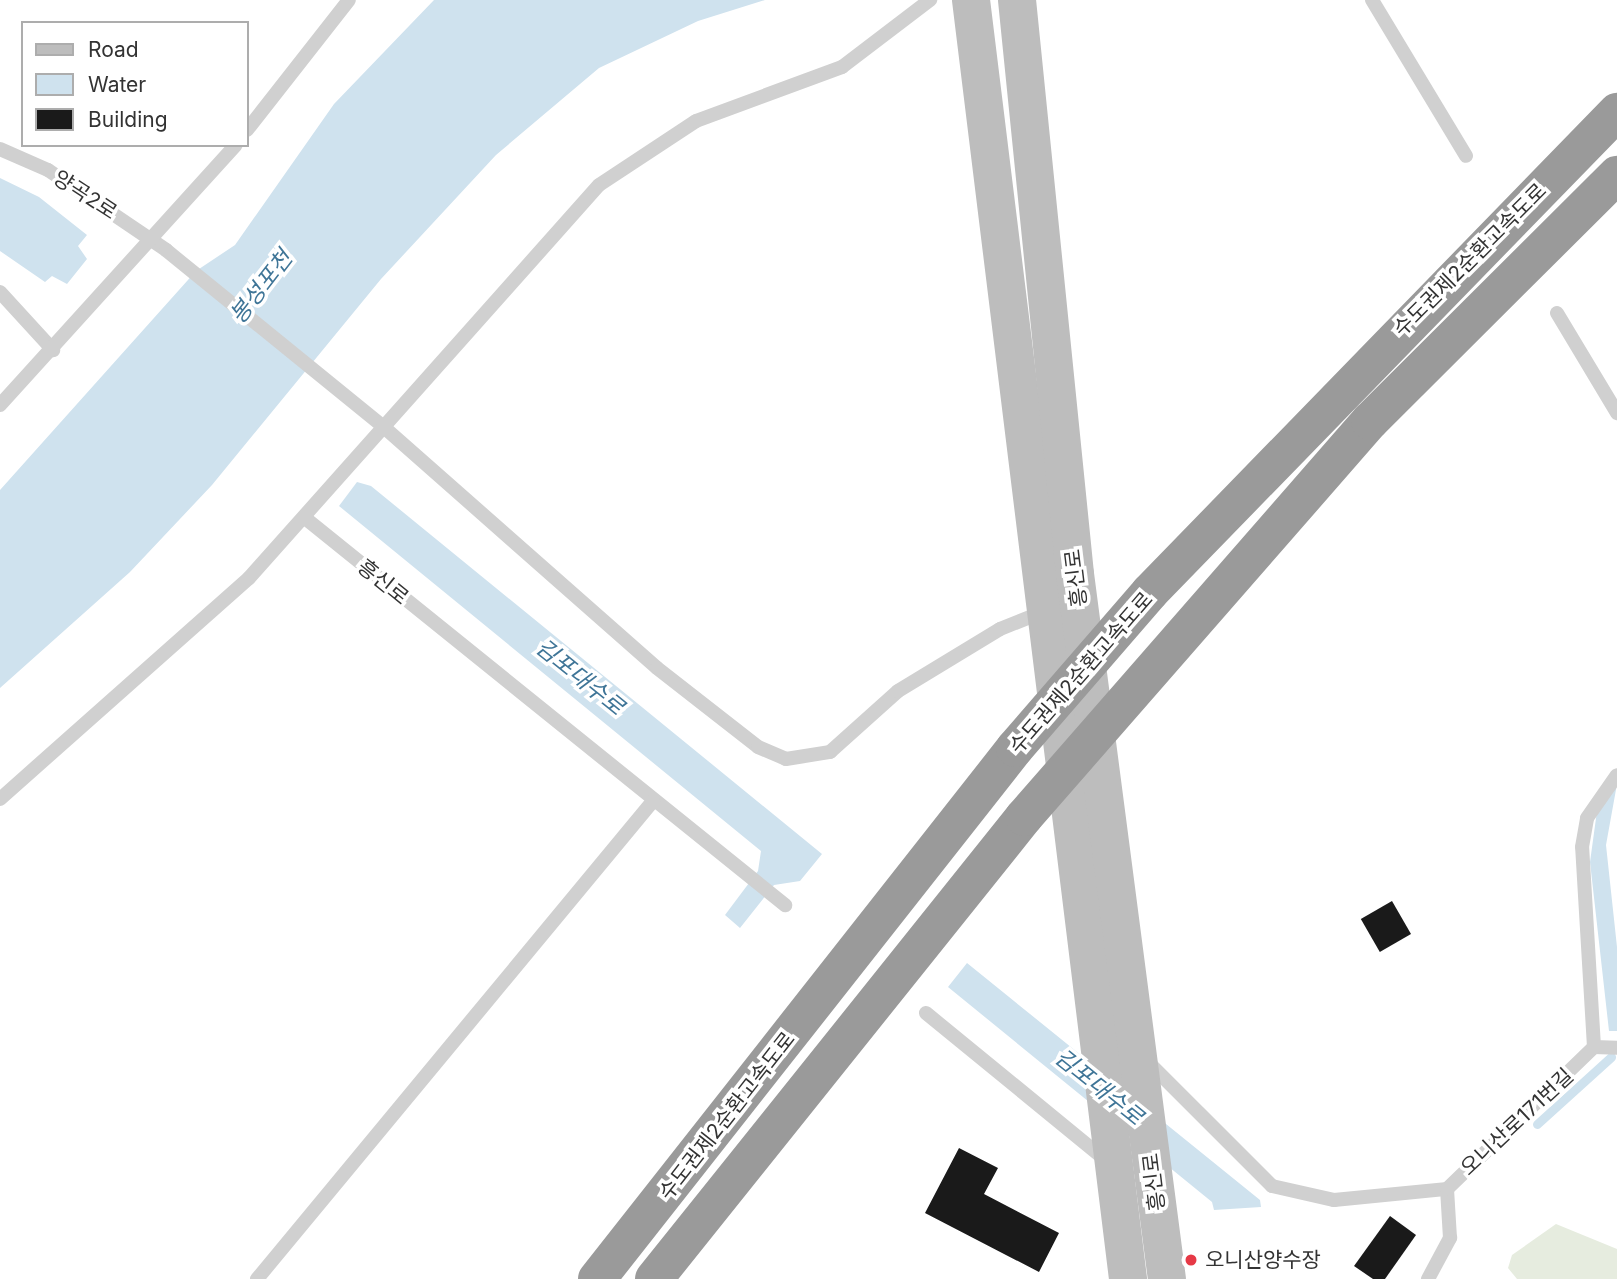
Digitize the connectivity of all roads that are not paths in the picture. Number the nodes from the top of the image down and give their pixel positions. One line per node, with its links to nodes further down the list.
1 (349, 0): 7 (lane)
2 (930, 0): 18 (lane)
3 (971, 0): 20 (main road, 흥신로)
4 (1017, 0): 29 (main road, 흥신로)
5 (1372, 0): 10 (lane)
6 (1617, 112): 33 (highway, 수도권제2순환고속도로)
7 (248, 129)
8 (234, 147): 12 (lane)
9 (0, 149): 12 (lane, 양곡2로)
10 (1466, 156)
11 (1617, 175): 34 (highway, 수도권제2순환고속도로)
12 (152, 240): 15 (lane); 18 (lane, 양곡2로)
13 (0, 292): 15 (lane)
14 (1557, 313): 17 (lane)
15 (53, 350): 16 (lane)
16 (0, 405)
17 (1617, 413)
18 (386, 429): 19 (lane); 20 (lane, 양곡2로)
19 (305, 518): 22 (lane); 23 (lane, 흥신로)
20 (1045, 611): 26 (main road, 흥신로)
21 (1617, 775): 27 (lane)
22 (0, 799)
23 (653, 801): 24 (lane, 흥신로); 32 (lane)
24 (785, 905)
25 (926, 1013): 30 (lane, 흥신로)
26 (1100, 1040): 29 (lane); 30 (main road, 흥신로)
27 (1594, 1047): 28 (lane); 31 (lane, 오니산로171번길)
28 (1617, 1048)
29 (1141, 1066): 31 (lane); 36 (main road, 흥신로)
30 (1111, 1159): 35 (main road, 흥신로)
31 (1447, 1189): 37 (lane, 오니산로171번길)
32 (257, 1279)
33 (597, 1279)
34 (654, 1279)
35 (1128, 1279)
36 (1167, 1279)
37 (1428, 1279)

